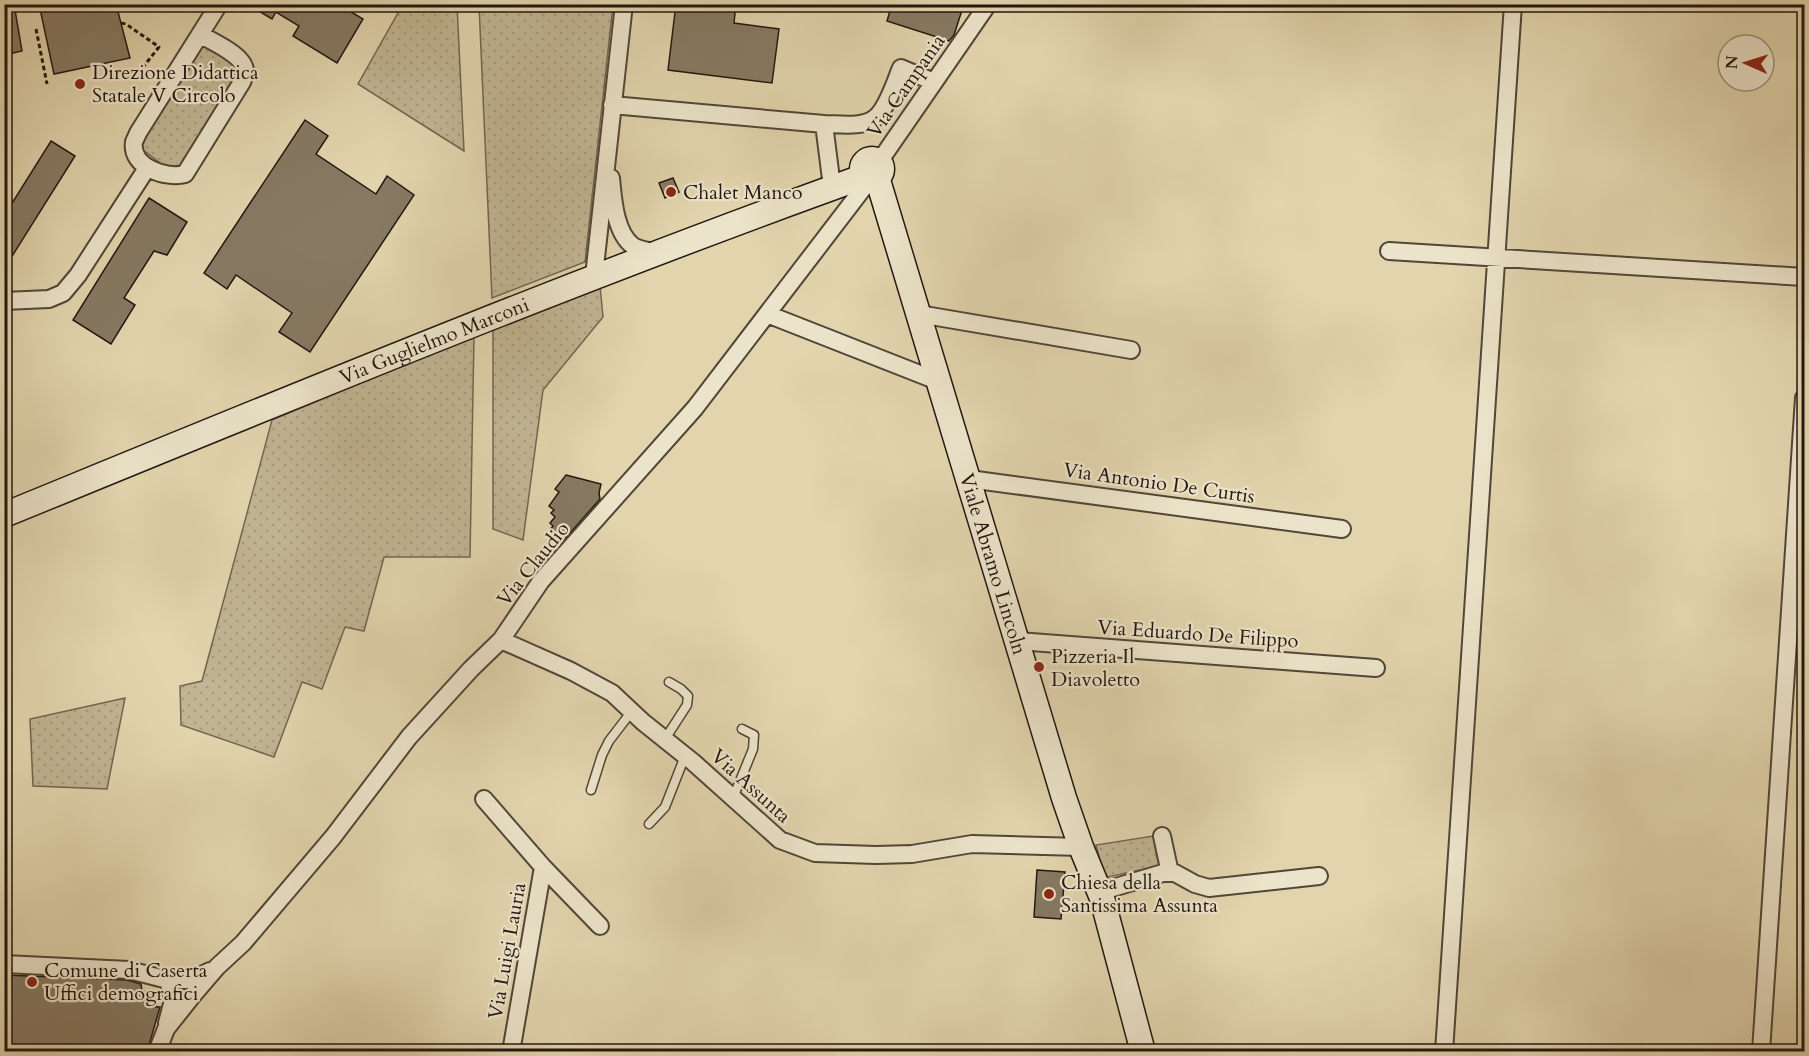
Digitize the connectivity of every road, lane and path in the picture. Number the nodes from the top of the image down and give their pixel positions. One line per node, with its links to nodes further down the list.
1 (219, 4): 7 (street)
2 (624, 4): 11 (street)
3 (988, 4): 9 (street, Via Campania)
4 (1513, 4): 19 (street)
5 (121, 23): 8 (path)
6 (36, 29): 10 (path)
7 (201, 35): 14 (street); 14 (street)
8 (144, 66)
9 (934, 82): 12 (street); 15 (street, Via Campania)
10 (47, 84)
11 (612, 105): 12 (street); 13 (street)
12 (824, 124): 16 (street)
13 (607, 152): 18 (street); 20 (street)
14 (147, 168): 22 (street)
15 (873, 173): 16 (street, Via Guglielmo Marconi); 23 (street, Via Claudio); 24 (street, Viale Abramo Lincoln)
16 (832, 188): 18 (street, Via Guglielmo Marconi)
17 (1389, 251): 19 (street)
18 (657, 253): 20 (street, Via Guglielmo Marconi)
19 (1497, 258): 21 (street); 57 (street)
20 (594, 276): 29 (street, Via Guglielmo Marconi)
21 (1804, 277)
22 (4, 301)
23 (767, 314): 26 (street); 31 (street, Via Claudio)
24 (919, 314): 25 (street); 26 (street, Viale Abramo Lincoln)
25 (1131, 350)
26 (940, 382): 28 (street, Viale Abramo Lincoln)
27 (1804, 398): 58 (street)
28 (969, 478): 30 (street, Via Antonio De Curtis); 32 (street, Viale Abramo Lincoln)
29 (4, 514)
30 (1342, 530)
31 (501, 640): 35 (street, Via Assunta); 51 (street, Via Claudio)
32 (1018, 641): 33 (street, Via Eduardo De Filippo); 44 (street, Viale Abramo Lincoln)
33 (1376, 668)
34 (669, 682): 37 (lane)
35 (632, 711): 37 (street, Via Assunta); 39 (lane)
36 (742, 729): 40 (lane)
37 (665, 740): 38 (street, Via Assunta)
38 (685, 756): 40 (street, Via Assunta); 42 (lane)
39 (591, 790)
40 (733, 798): 44 (street, Via Assunta)
41 (484, 799): 45 (street)
42 (649, 824)
43 (1162, 836): 46 (street)
44 (1081, 847): 48 (street, Viale Abramo Lincoln)
45 (543, 867): 49 (street, Via Luigi Lauria); 55 (street, Via Luigi Lauria)
46 (1170, 873): 47 (street); 48 (street)
47 (1319, 876)
48 (1099, 892): 56 (street, Viale Abramo Lincoln)
49 (600, 926)
50 (4, 964): 52 (street)
51 (217, 967): 52 (street); 53 (street)
52 (168, 980): 53 (street)
53 (166, 1029): 54 (street)
54 (157, 1052)
55 (511, 1052)
56 (1143, 1052)
57 (1444, 1052)
58 (1761, 1052)

